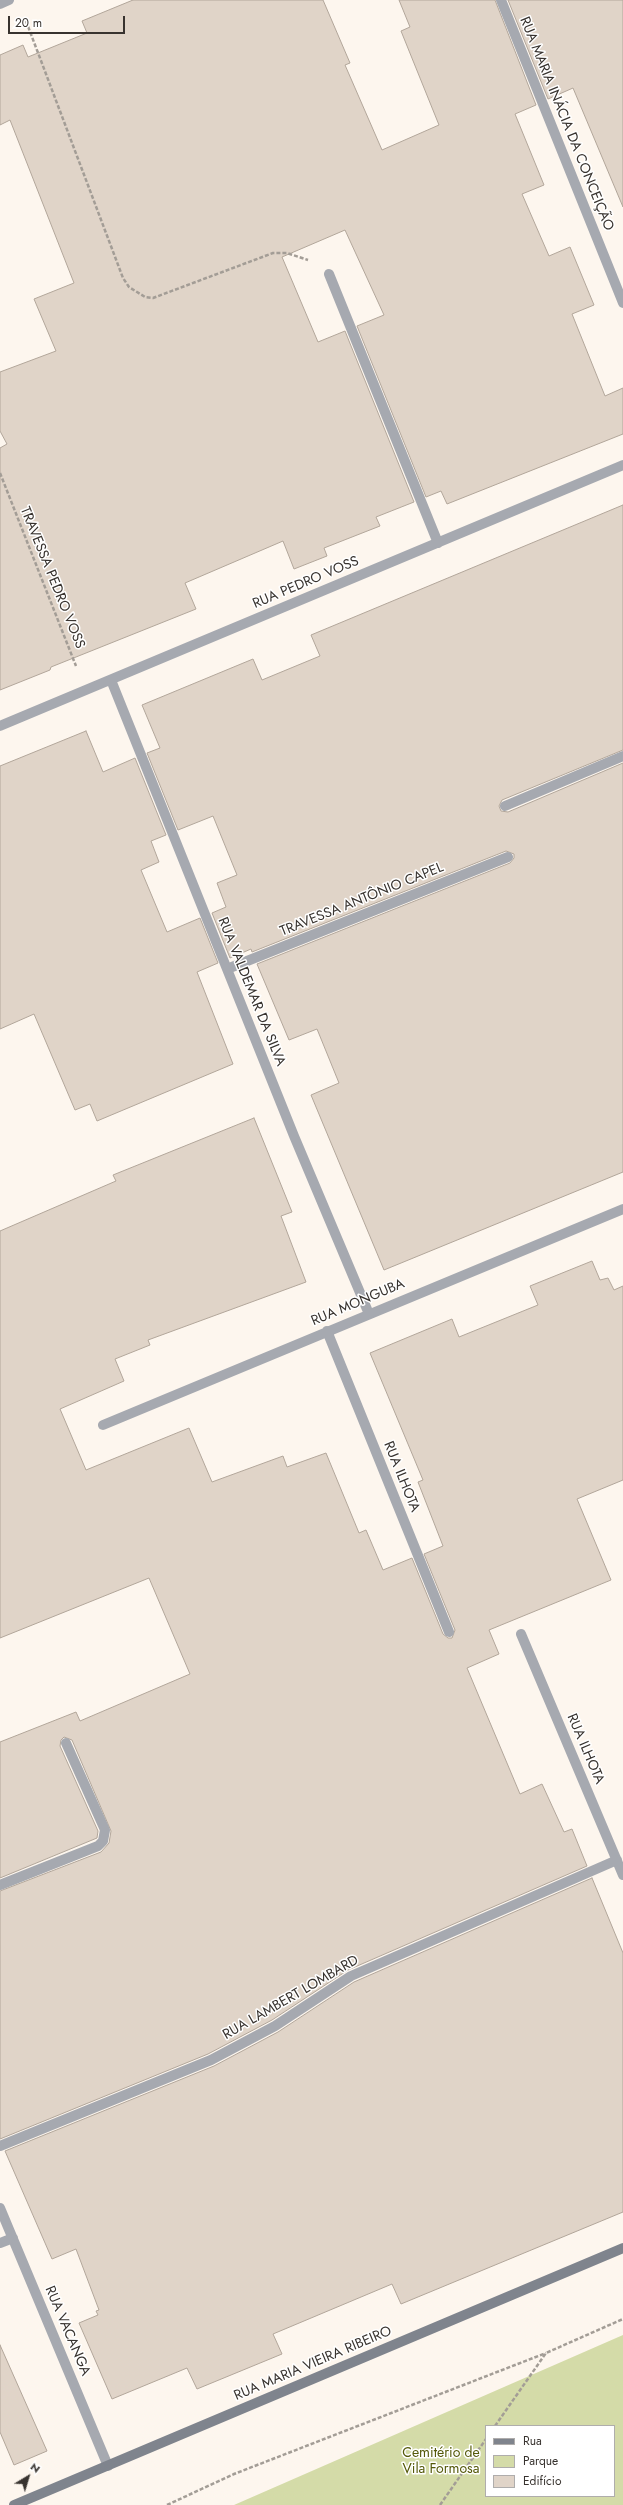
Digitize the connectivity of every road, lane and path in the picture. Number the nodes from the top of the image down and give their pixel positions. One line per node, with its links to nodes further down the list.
1 (9, 0): 3 (street)
2 (501, 0): 6 (street, RUA MARIA INÁCIA DA CONCEIÇÃO)
3 (0, 4)
4 (23, 15): 5 (path)
5 (329, 274): 9 (street)
6 (623, 303)
7 (623, 466): 9 (street, RUA PEDRO VOSS)
8 (0, 473): 11 (path, TRAVESSA PEDRO VOSS)
9 (438, 543): 10 (street, RUA PEDRO VOSS)
10 (110, 680): 11 (street, RUA PEDRO VOSS); 16 (street, RUA VALDEMAR DA SILVA)
11 (87, 690): 12 (street, RUA PEDRO VOSS)
12 (0, 726)
13 (623, 756): 14 (street)
14 (506, 806)
15 (508, 857): 16 (street, TRAVESSA ANTÔNIO CAPEL)
16 (227, 969): 18 (street, RUA VALDEMAR DA SILVA)
17 (623, 1209): 18 (street, RUA MONGUBA)
18 (368, 1314): 19 (street, RUA MONGUBA)
19 (327, 1331): 20 (street, RUA MONGUBA); 21 (street, RUA ILHOTA)
20 (103, 1425)
21 (449, 1632)
22 (521, 1634): 24 (street, RUA ILHOTA)
23 (66, 1743): 26 (street)
24 (617, 1860): 25 (street, RUA ILHOTA); 27 (street, RUA LAMBERT LOMBARD)
25 (623, 1875)
26 (0, 1885)
27 (0, 2146)
28 (0, 2208): 29 (street, RUA VACANGA)
29 (13, 2238): 30 (street); 36 (street, RUA VACANGA)
30 (0, 2243)
31 (623, 2248): 36 (street, RUA MARIA VIEIRA RIBEIRO)
32 (623, 2319): 33 (path)
33 (546, 2353): 34 (path); 38 (path)
34 (496, 2425)
35 (485, 2440): 39 (path)
36 (108, 2466): 37 (street, RUA MARIA VIEIRA RIBEIRO)
37 (14, 2505)
38 (167, 2505)
39 (440, 2505)

